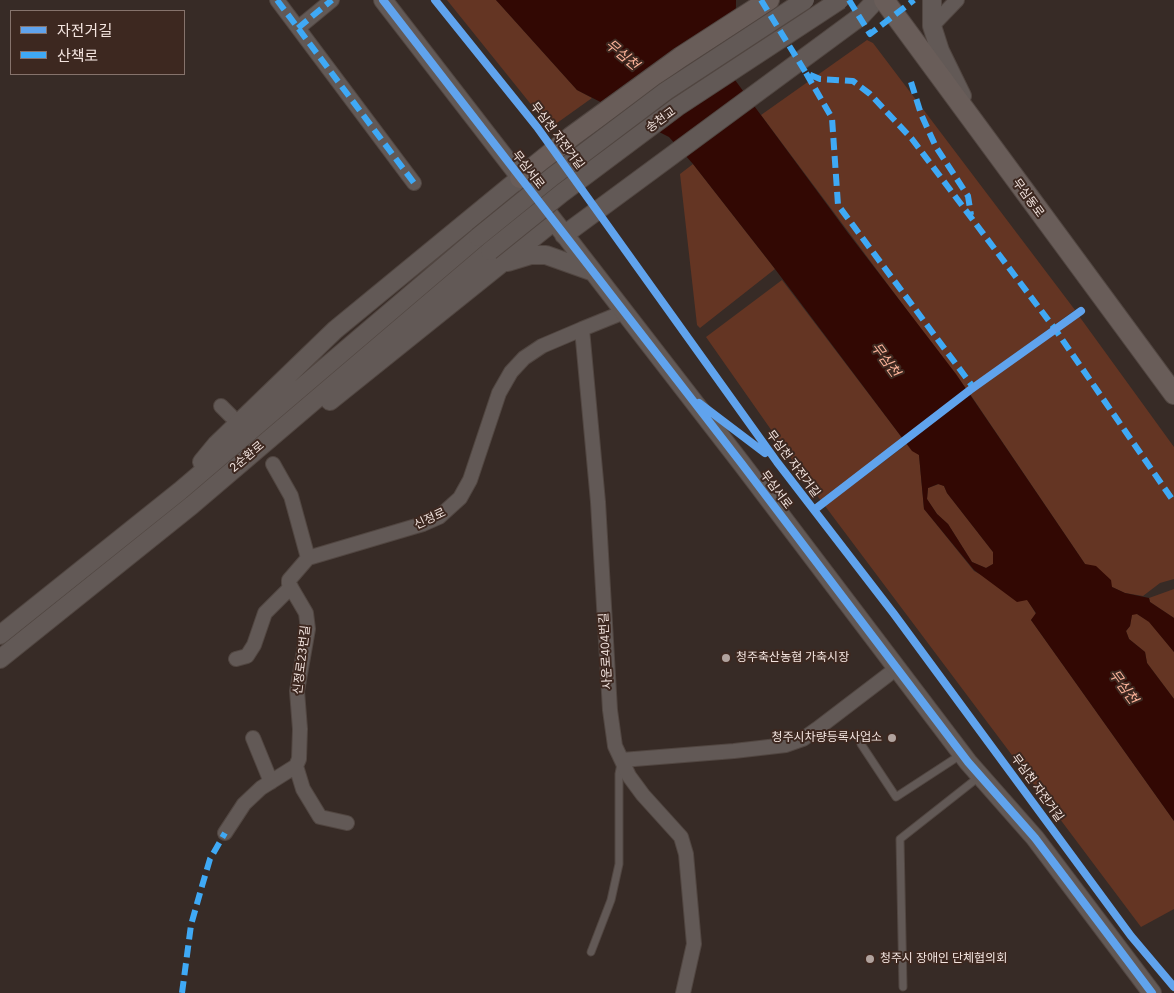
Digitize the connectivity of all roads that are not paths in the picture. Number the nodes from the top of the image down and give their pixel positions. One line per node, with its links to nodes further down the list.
1 (277, 0): 12 (street)
2 (332, 0): 12 (street)
3 (383, 0): 14 (street, 무심서로)
4 (769, 0): 14 (main road)
5 (805, 0): 18 (street, 송천교, bridge)
6 (840, 0): 19 (street, 송천교, bridge)
7 (876, 0): 17 (street)
8 (884, 0): 13 (main road, 무심동로)
9 (932, 0): 11 (street)
10 (957, 0): 11 (street)
11 (932, 26): 13 (street)
12 (298, 28): 15 (street)
13 (980, 132): 25 (main road, 무심동로)
14 (520, 178): 16 (street); 17 (street, 무심서로)
15 (414, 183)
16 (472, 218): 20 (street); 27 (street)
17 (559, 228): 20 (street); 22 (street, 무심서로)
18 (478, 237): 27 (street, 2순환로)
19 (490, 250): 28 (street, 2순환로)
20 (514, 253): 21 (street)
21 (494, 269): 22 (street); 28 (street)
22 (592, 271): 23 (street, 무심서로)
23 (624, 312): 24 (street); 34 (street, 무심서로)
24 (582, 329): 29 (street, 신정로); 38 (street, 사운로404번길)
25 (1174, 394)
26 (273, 464): 29 (street)
27 (180, 491): 31 (street, 2순환로)
28 (163, 528): 32 (street, 2순환로)
29 (308, 558): 30 (street)
30 (291, 587): 33 (street); 39 (street, 신정로23번길)
31 (0, 636)
32 (0, 659)
33 (236, 659)
34 (897, 668): 37 (street, 무심서로); 38 (street)
35 (253, 738): 41 (street)
36 (860, 744): 37 (lane)
37 (962, 754): 40 (street, 무심서로)
38 (622, 760): 44 (lane); 46 (street, 사운로404번길)
39 (296, 766): 41 (street); 42 (street, 신정로23번길)
40 (980, 776): 45 (lane); 47 (street, 무심서로)
41 (271, 782): 43 (street)
42 (347, 823)
43 (225, 833)
44 (591, 952)
45 (903, 987)
46 (683, 993)
47 (1152, 993)

